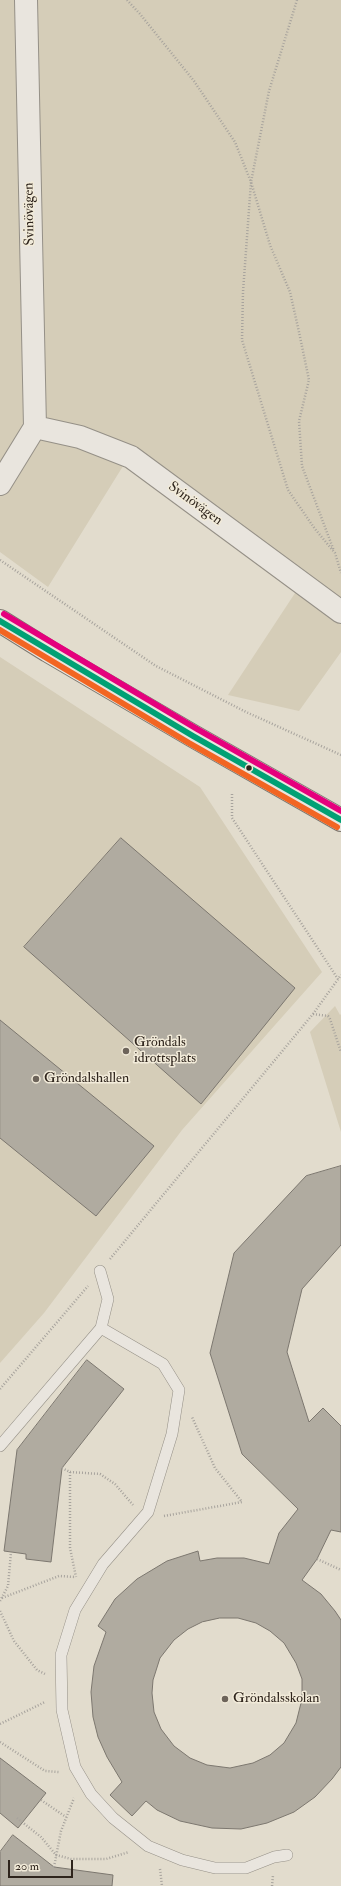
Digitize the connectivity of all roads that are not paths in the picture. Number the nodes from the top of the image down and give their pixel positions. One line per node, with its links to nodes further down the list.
1 (26, 0): 2 (street, Svinövägen)
2 (35, 428): 3 (street); 4 (street, Svinövägen)
3 (0, 484)
4 (341, 612)
5 (0, 621): 6 (street)
6 (335, 816)
7 (100, 1271): 8 (lane)
8 (101, 1328): 9 (lane); 10 (lane)
9 (0, 1446)
10 (286, 1855)

